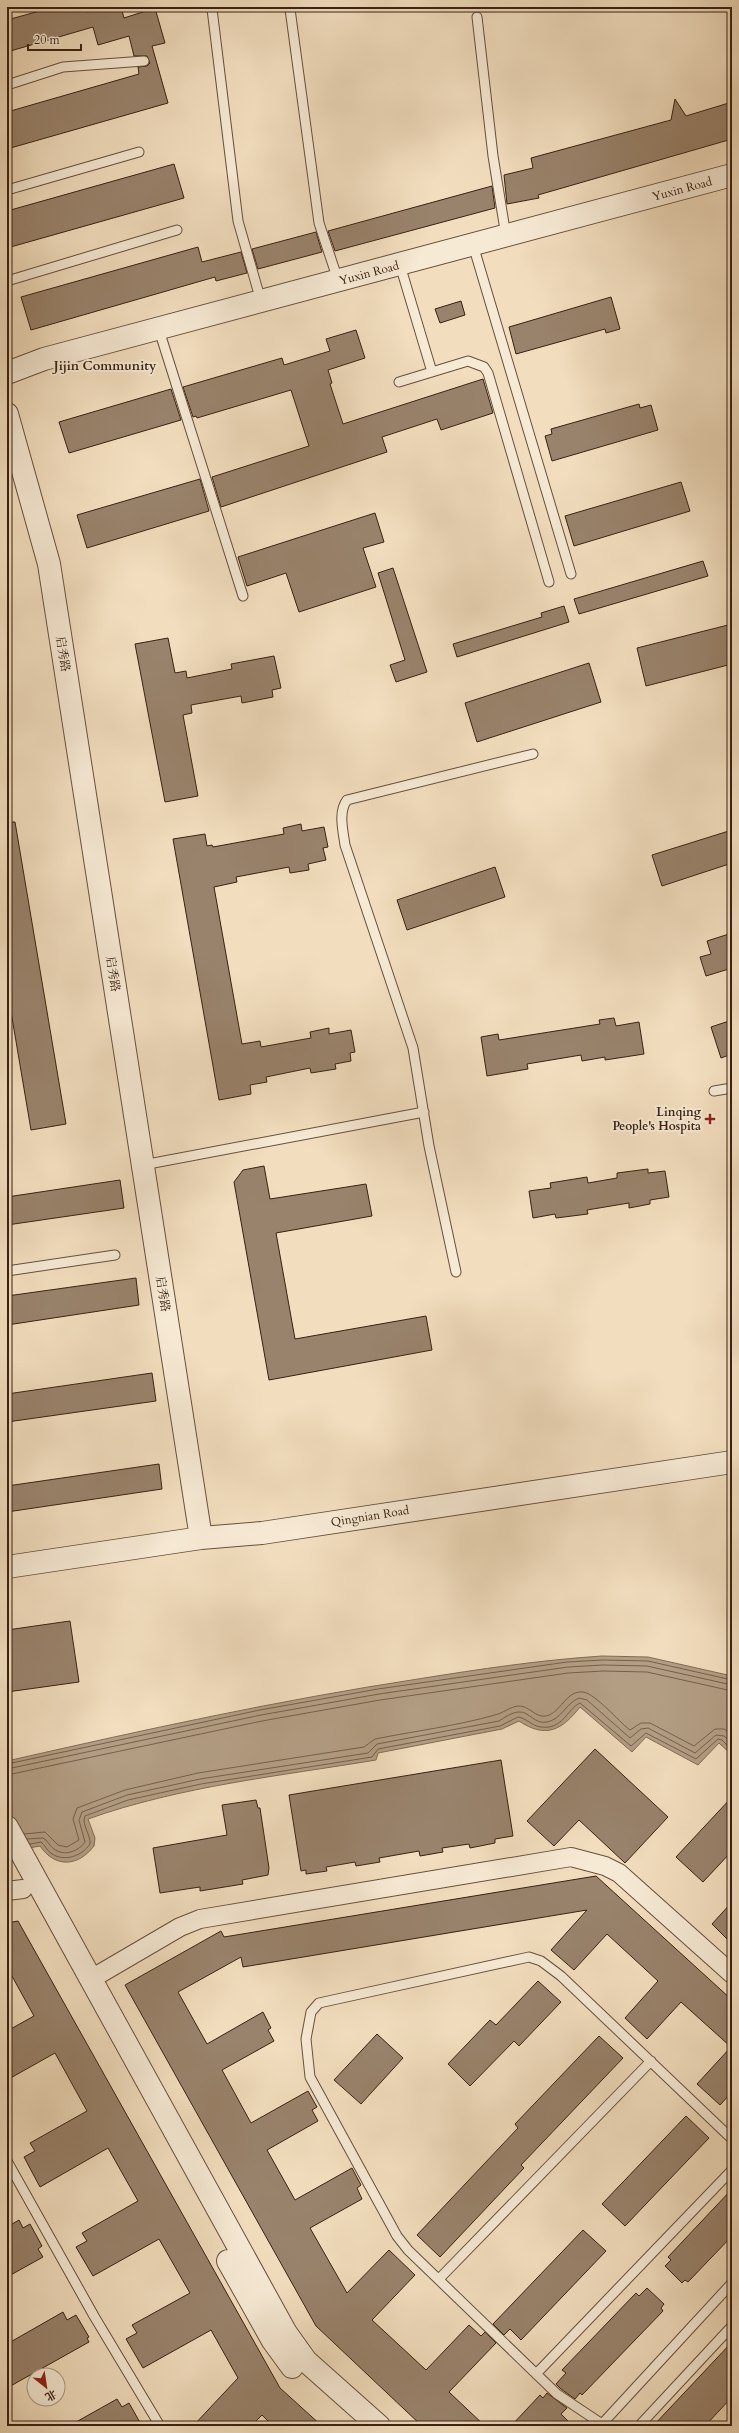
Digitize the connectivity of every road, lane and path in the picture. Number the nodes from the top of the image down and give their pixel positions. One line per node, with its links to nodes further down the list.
1 (212, 9): 15 (lane)
2 (290, 9): 14 (lane)
3 (477, 17): 10 (lane)
4 (144, 61): 5 (lane)
5 (7, 85)
6 (140, 152): 8 (lane)
7 (732, 175): 10 (street, Yuxin Road)
8 (7, 190)
9 (177, 230): 13 (lane)
10 (506, 236): 11 (street, Yuxin Road)
11 (474, 245): 12 (street, Yuxin Road); 21 (lane)
12 (400, 265): 14 (street, Yuxin Road); 17 (lane)
13 (7, 281)
14 (338, 281): 15 (street, Yuxin Road)
15 (262, 302): 16 (street, Yuxin Road)
16 (159, 330): 18 (street, Yuxin Road); 23 (lane)
17 (432, 372): 19 (lane); 22 (lane)
18 (7, 373)
19 (399, 382)
20 (7, 414): 28 (street, 启秀路)
21 (571, 574)
22 (549, 582)
23 (243, 596)
24 (533, 754): 27 (lane)
25 (732, 1088): 26 (lane)
26 (714, 1092)
27 (424, 1112): 28 (lane); 31 (lane)
28 (143, 1165): 33 (street, 启秀路)
29 (115, 1255): 30 (lane)
30 (7, 1271)
31 (456, 1272)
32 (732, 1462): 33 (street, Qingnian Road)
33 (201, 1538): 34 (street, Qingnian Road)
34 (7, 1567)
35 (7, 1827): 36 (street)
36 (16, 1876): 38 (street); 48 (street)
37 (732, 1974): 38 (street)
38 (91, 1979): 49 (street)
39 (651, 2061): 40 (lane); 43 (lane); 43 (lane)
40 (732, 2139)
41 (7, 2161): 47 (lane)
42 (732, 2170): 46 (lane)
43 (438, 2279): 46 (lane)
44 (732, 2283): 46 (lane)
45 (732, 2326): 50 (lane)
46 (536, 2374)
47 (160, 2426)
48 (355, 2426)
49 (379, 2426)
50 (639, 2426)

